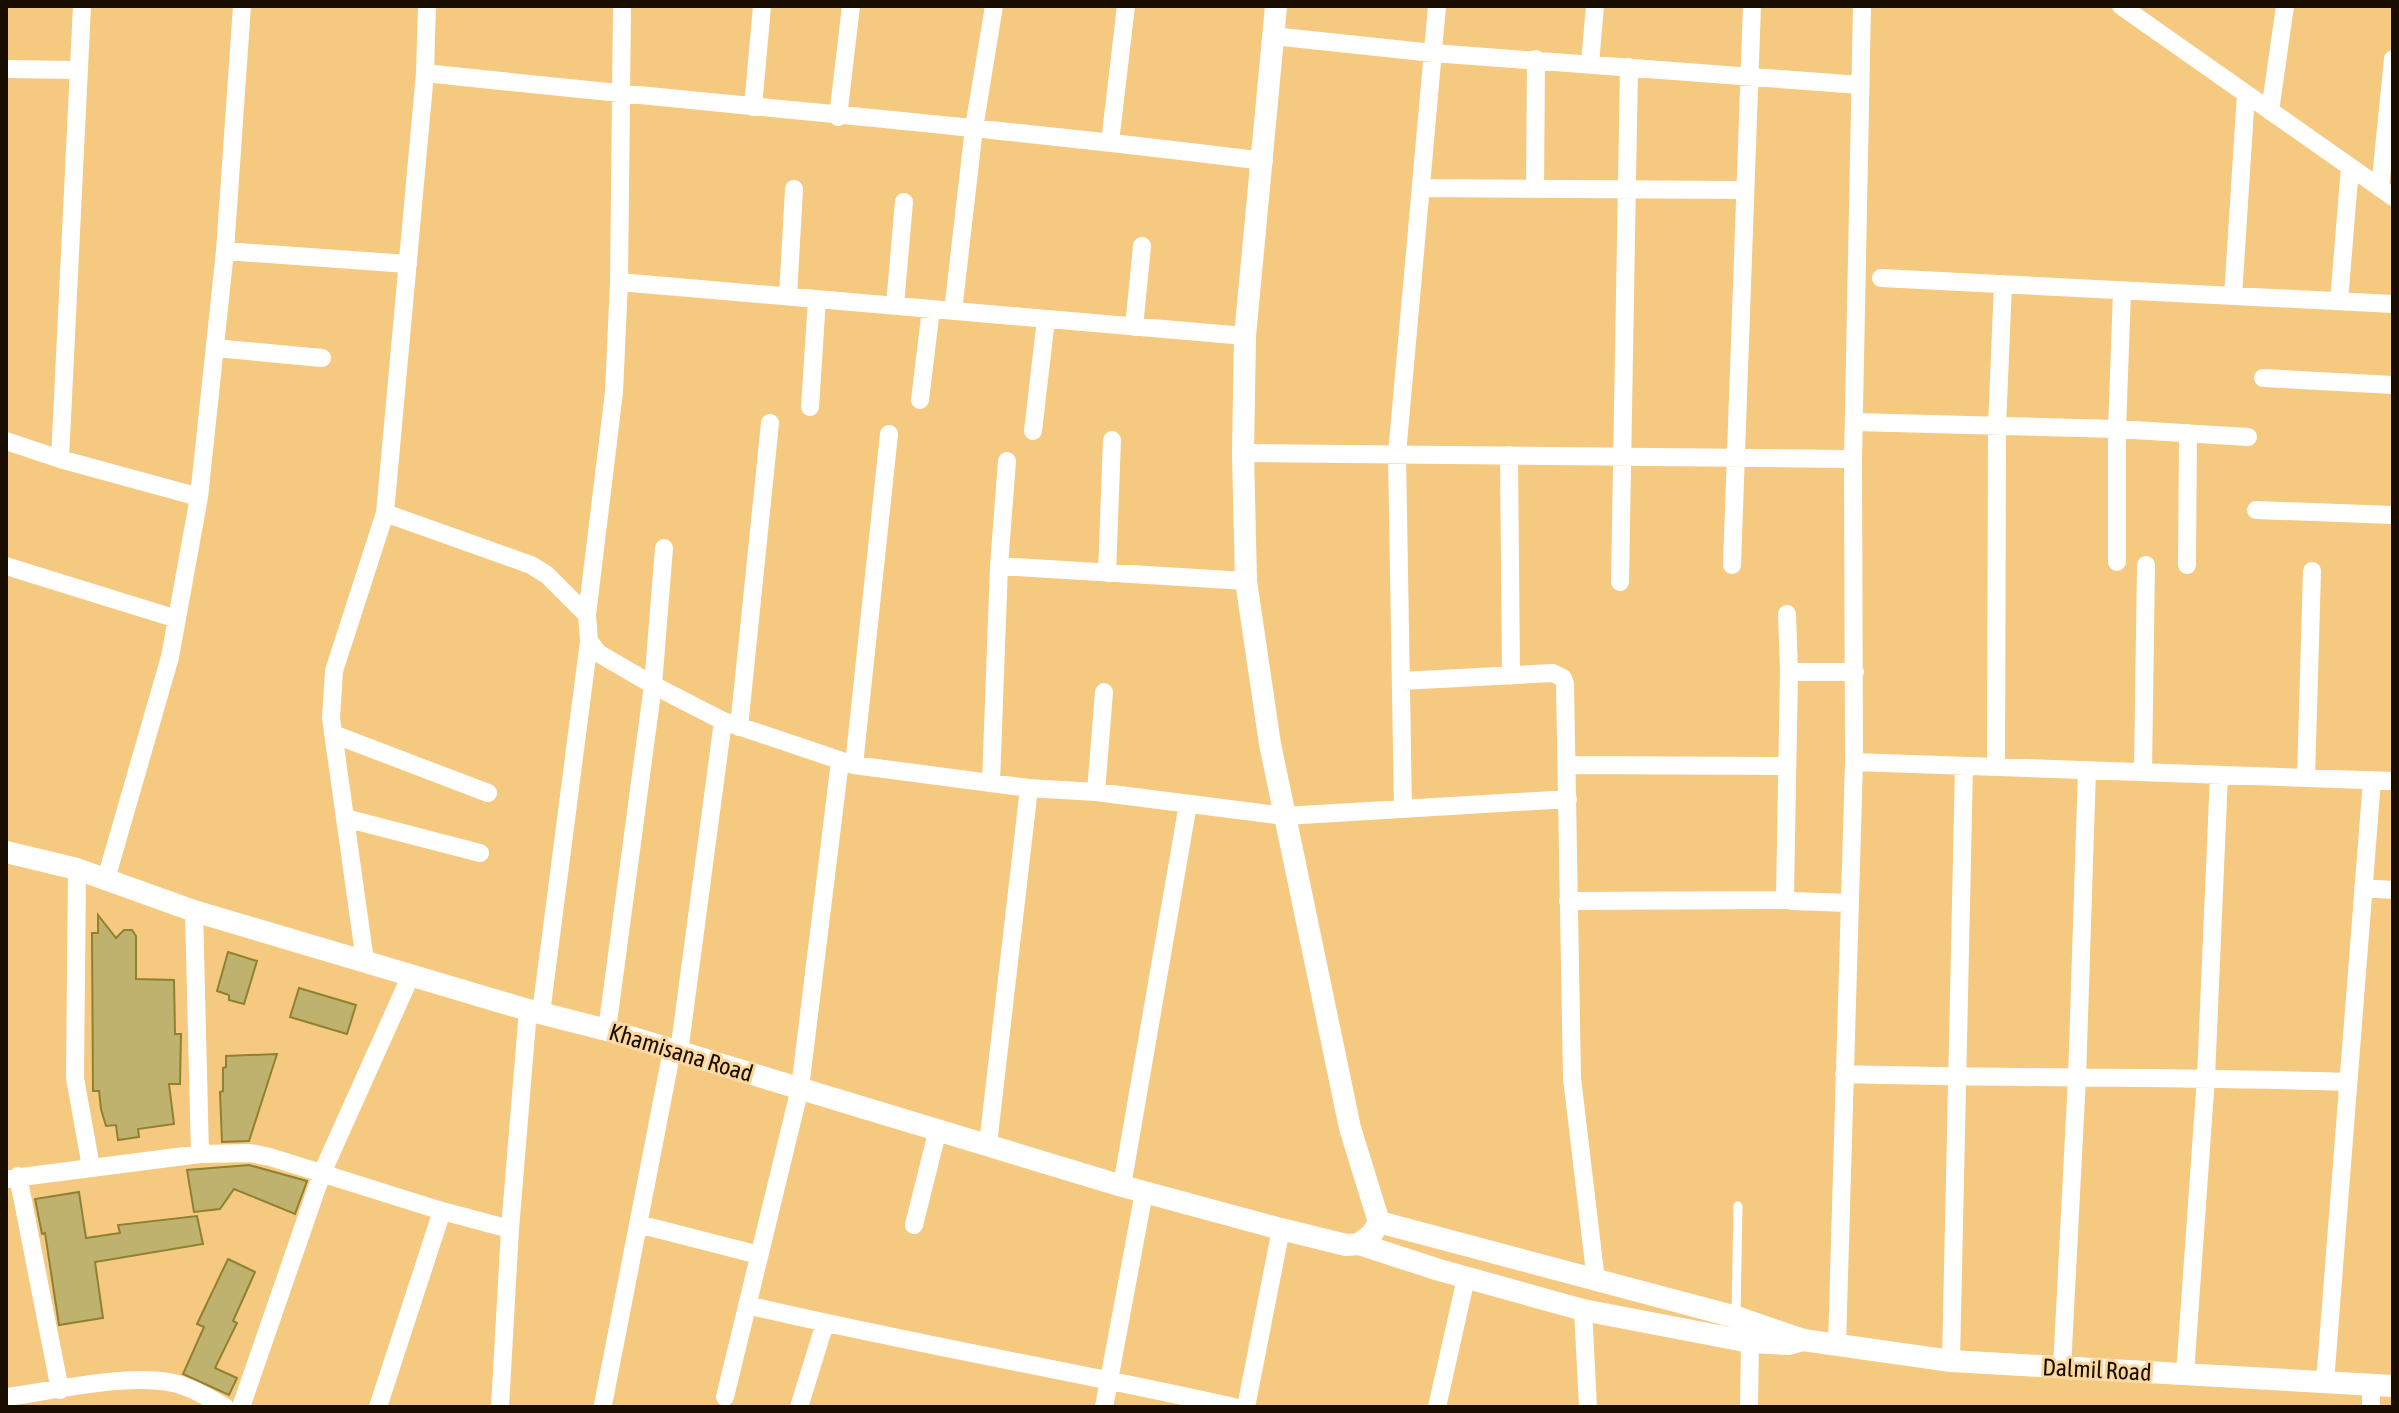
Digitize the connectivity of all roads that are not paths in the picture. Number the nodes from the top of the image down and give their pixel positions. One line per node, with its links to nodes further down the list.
1 (82, 6): 23 (street)
2 (242, 6): 44 (street)
3 (427, 6): 24 (street)
4 (622, 6): 27 (street)
5 (762, 6): 29 (street)
6 (851, 6): 31 (street)
7 (994, 6): 32 (street)
8 (1126, 6): 33 (street)
9 (1276, 6): 16 (street)
10 (1437, 6): 17 (street)
11 (1595, 6): 20 (street)
12 (1752, 6): 25 (street)
13 (1862, 6): 26 (street)
14 (2121, 6): 28 (street)
15 (2285, 6): 30 (street)
16 (1273, 36): 17 (street); 34 (street)
17 (1433, 53): 18 (street); 36 (street)
18 (1536, 59): 20 (street); 38 (street)
19 (2393, 59): 41 (street)
20 (1590, 63): 21 (street)
21 (1629, 67): 25 (street); 39 (street)
22 (6, 69): 23 (street)
23 (78, 70): 82 (street)
24 (425, 73): 27 (street); 45 (street)
25 (1749, 77): 26 (street); 40 (street)
26 (1860, 85): 67 (street)
27 (620, 94): 29 (street); 47 (street)
28 (2246, 94): 30 (street); 51 (street)
29 (753, 107): 31 (street)
30 (2270, 111): 35 (street)
31 (838, 117): 32 (street)
32 (974, 128): 33 (street); 57 (street)
33 (1110, 142): 34 (street)
34 (1264, 161): 60 (street)
35 (2350, 167): 41 (street); 53 (street)
36 (1423, 188): 38 (street); 78 (street)
37 (794, 189): 50 (street)
38 (1535, 189): 39 (street)
39 (1627, 189): 40 (street); 80 (street)
40 (1745, 190): 81 (street)
41 (2387, 193)
42 (904, 202): 55 (street)
43 (1142, 246): 59 (street)
44 (225, 251): 45 (street); 61 (street)
45 (408, 264): 87 (street)
46 (1881, 278): 48 (street)
47 (619, 282): 50 (street); 101 (street)
48 (2003, 284): 49 (street); 69 (street)
49 (2122, 291): 51 (street); 70 (street)
50 (788, 296): 52 (street)
51 (2233, 296): 53 (street)
52 (817, 299): 55 (street); 66 (street)
53 (2339, 301): 54 (street)
54 (2393, 304)
55 (895, 305): 56 (street)
56 (931, 309): 57 (street); 65 (street)
57 (953, 311): 58 (street)
58 (1046, 319): 59 (street); 71 (street)
59 (1134, 327): 60 (street)
60 (1245, 336): 77 (street)
61 (215, 348): 62 (street); 85 (street)
62 (322, 358)
63 (2263, 378): 64 (street)
64 (2393, 385)
65 (920, 400)
66 (810, 407)
67 (1854, 422): 69 (street); 83 (street)
68 (770, 423): 110 (street)
69 (1997, 426): 70 (street); 117 (street)
70 (2117, 429): 72 (street); 90 (street)
71 (1033, 431)
72 (2188, 433): 74 (street); 93 (street)
73 (889, 434): 113 (street)
74 (2248, 437)
75 (1112, 440): 97 (street)
76 (6, 441): 82 (street)
77 (1243, 453): 78 (street); 98 (street)
78 (1397, 454): 79 (street); 107 (street)
79 (1509, 455): 80 (street); 106 (street)
80 (1621, 457): 81 (street); 99 (street)
81 (1734, 458): 83 (street); 91 (street)
82 (60, 459): 85 (street)
83 (1853, 459): 105 (street)
84 (1007, 461): 95 (street)
85 (199, 497): 102 (street)
86 (2256, 510): 88 (street)
87 (385, 513): 101 (street); 111 (street)
88 (2393, 515)
89 (664, 548): 108 (street)
90 (2117, 562)
91 (1732, 565)
92 (2146, 565): 119 (street)
93 (2187, 565)
94 (6, 566): 102 (street)
95 (999, 566): 97 (street); 124 (street)
96 (2312, 571): 121 (street)
97 (1107, 573): 98 (street)
98 (1246, 581): 131 (street)
99 (1620, 582)
100 (1787, 614): 104 (street)
101 (587, 615): 103 (street)
102 (177, 619): 136 (street)
103 (589, 641): 108 (street); 145 (street)
104 (1789, 672): 105 (street); 115 (street)
105 (1855, 672): 112 (street)
106 (1511, 676): 107 (street); 114 (street)
107 (1401, 681): 130 (street)
108 (653, 685): 110 (street); 146 (street)
109 (1104, 692): 126 (street)
110 (731, 724): 113 (street); 147 (street)
111 (333, 734): 127 (street); 132 (street)
112 (1854, 762): 116 (street); 141 (street)
113 (847, 763): 124 (street); 153 (street)
114 (1567, 765): 115 (street); 128 (street)
115 (1787, 766): 139 (street)
116 (1964, 766): 117 (street); 149 (street)
117 (1996, 767): 118 (street)
118 (2087, 770): 119 (street); 151 (street)
119 (2143, 772): 120 (street)
120 (2219, 775): 121 (street); 150 (street)
121 (2306, 778): 122 (street)
122 (2372, 780): 123 (street); 137 (street)
123 (2393, 781)
124 (991, 782): 125 (street)
125 (1029, 788): 126 (street); 155 (street)
126 (1096, 792): 129 (street)
127 (488, 793)
128 (1568, 799): 130 (street); 140 (street)
129 (1188, 804): 131 (street); 160 (street)
130 (1403, 809): 131 (street)
131 (1285, 816): 164 (street)
132 (345, 818): 134 (street); 143 (street)
133 (6, 852): 135 (street, Khamisana Road)
134 (480, 853)
135 (77, 869): 136 (street, Khamisana Road); 157 (street)
136 (106, 879): 142 (street, Khamisana Road)
137 (2363, 888): 138 (street); 152 (street)
138 (2393, 890)
139 (1788, 900): 140 (street); 141 (street)
140 (1568, 901): 172 (street)
141 (1849, 903): 148 (street)
142 (194, 911): 143 (street, Khamisana Road); 156 (street)
143 (365, 961): 144 (street, Khamisana Road)
144 (411, 975): 145 (street, Khamisana Road); 158 (street)
145 (534, 1012): 146 (street, Khamisana Road); 167 (street)
146 (607, 1030): 147 (street, Khamisana Road)
147 (676, 1051): 153 (street, Khamisana Road); 165 (street)
148 (1844, 1074): 149 (street); 179 (street)
149 (1956, 1077): 151 (street); 180 (street)
150 (2206, 1077): 151 (street); 152 (street); 182 (street)
151 (2077, 1078): 181 (street)
152 (2348, 1082): 184 (street)
153 (800, 1088): 154 (street, Khamisana Road); 170 (street)
154 (938, 1129): 155 (street, Khamisana Road); 166 (street)
155 (988, 1144): 160 (street, Khamisana Road)
156 (200, 1154): 157 (street); 158 (street)
157 (91, 1167): 159 (street)
158 (322, 1173): 163 (street); 191 (street)
159 (12, 1177): 185 (street)
160 (1122, 1186): 161 (street, Khamisana Road)
161 (1144, 1192): 168 (street, Khamisana Road); 183 (street)
162 (1738, 1206): 175 (lane)
163 (442, 1211): 167 (street); 192 (street)
164 (1379, 1222): 169 (street); 172 (street)
165 (638, 1224): 170 (street); 189 (street)
166 (914, 1225)
167 (510, 1229): 193 (street)
168 (1281, 1229): 169 (street, Khamisana Road); 197 (street)
169 (1359, 1244): 171 (street, Khamisana Road)
170 (759, 1255): 173 (street)
171 (1466, 1278): 174 (street, Khamisana Road); 198 (street)
172 (1596, 1281): 175 (street)
173 (747, 1305): 176 (street); 188 (street)
174 (1583, 1310): 178 (street, Khamisana Road); 199 (street)
175 (1736, 1317): 177 (street)
176 (825, 1323): 183 (street); 194 (street)
177 (1803, 1340): 178 (street, Khamisana Road); 179 (street, Dalmil Road)
178 (1750, 1342): 200 (street)
179 (1837, 1345): 180 (street, Dalmil Road)
180 (1951, 1361): 181 (street, Dalmil Road)
181 (2062, 1368): 182 (street, Dalmil Road)
182 (2185, 1374): 184 (street, Dalmil Road)
183 (1109, 1379): 195 (street); 196 (street)
184 (2325, 1382): 186 (street, Dalmil Road)
185 (60, 1390): 187 (street); 190 (street)
186 (2378, 1392)
187 (6, 1397)
188 (725, 1397)
189 (603, 1405)
190 (225, 1407)
191 (241, 1407)
192 (378, 1407)
193 (500, 1407)
194 (799, 1407)
195 (1104, 1407)
196 (1234, 1407)
197 (1246, 1407)
198 (1437, 1407)
199 (1588, 1407)
200 (1749, 1407)

